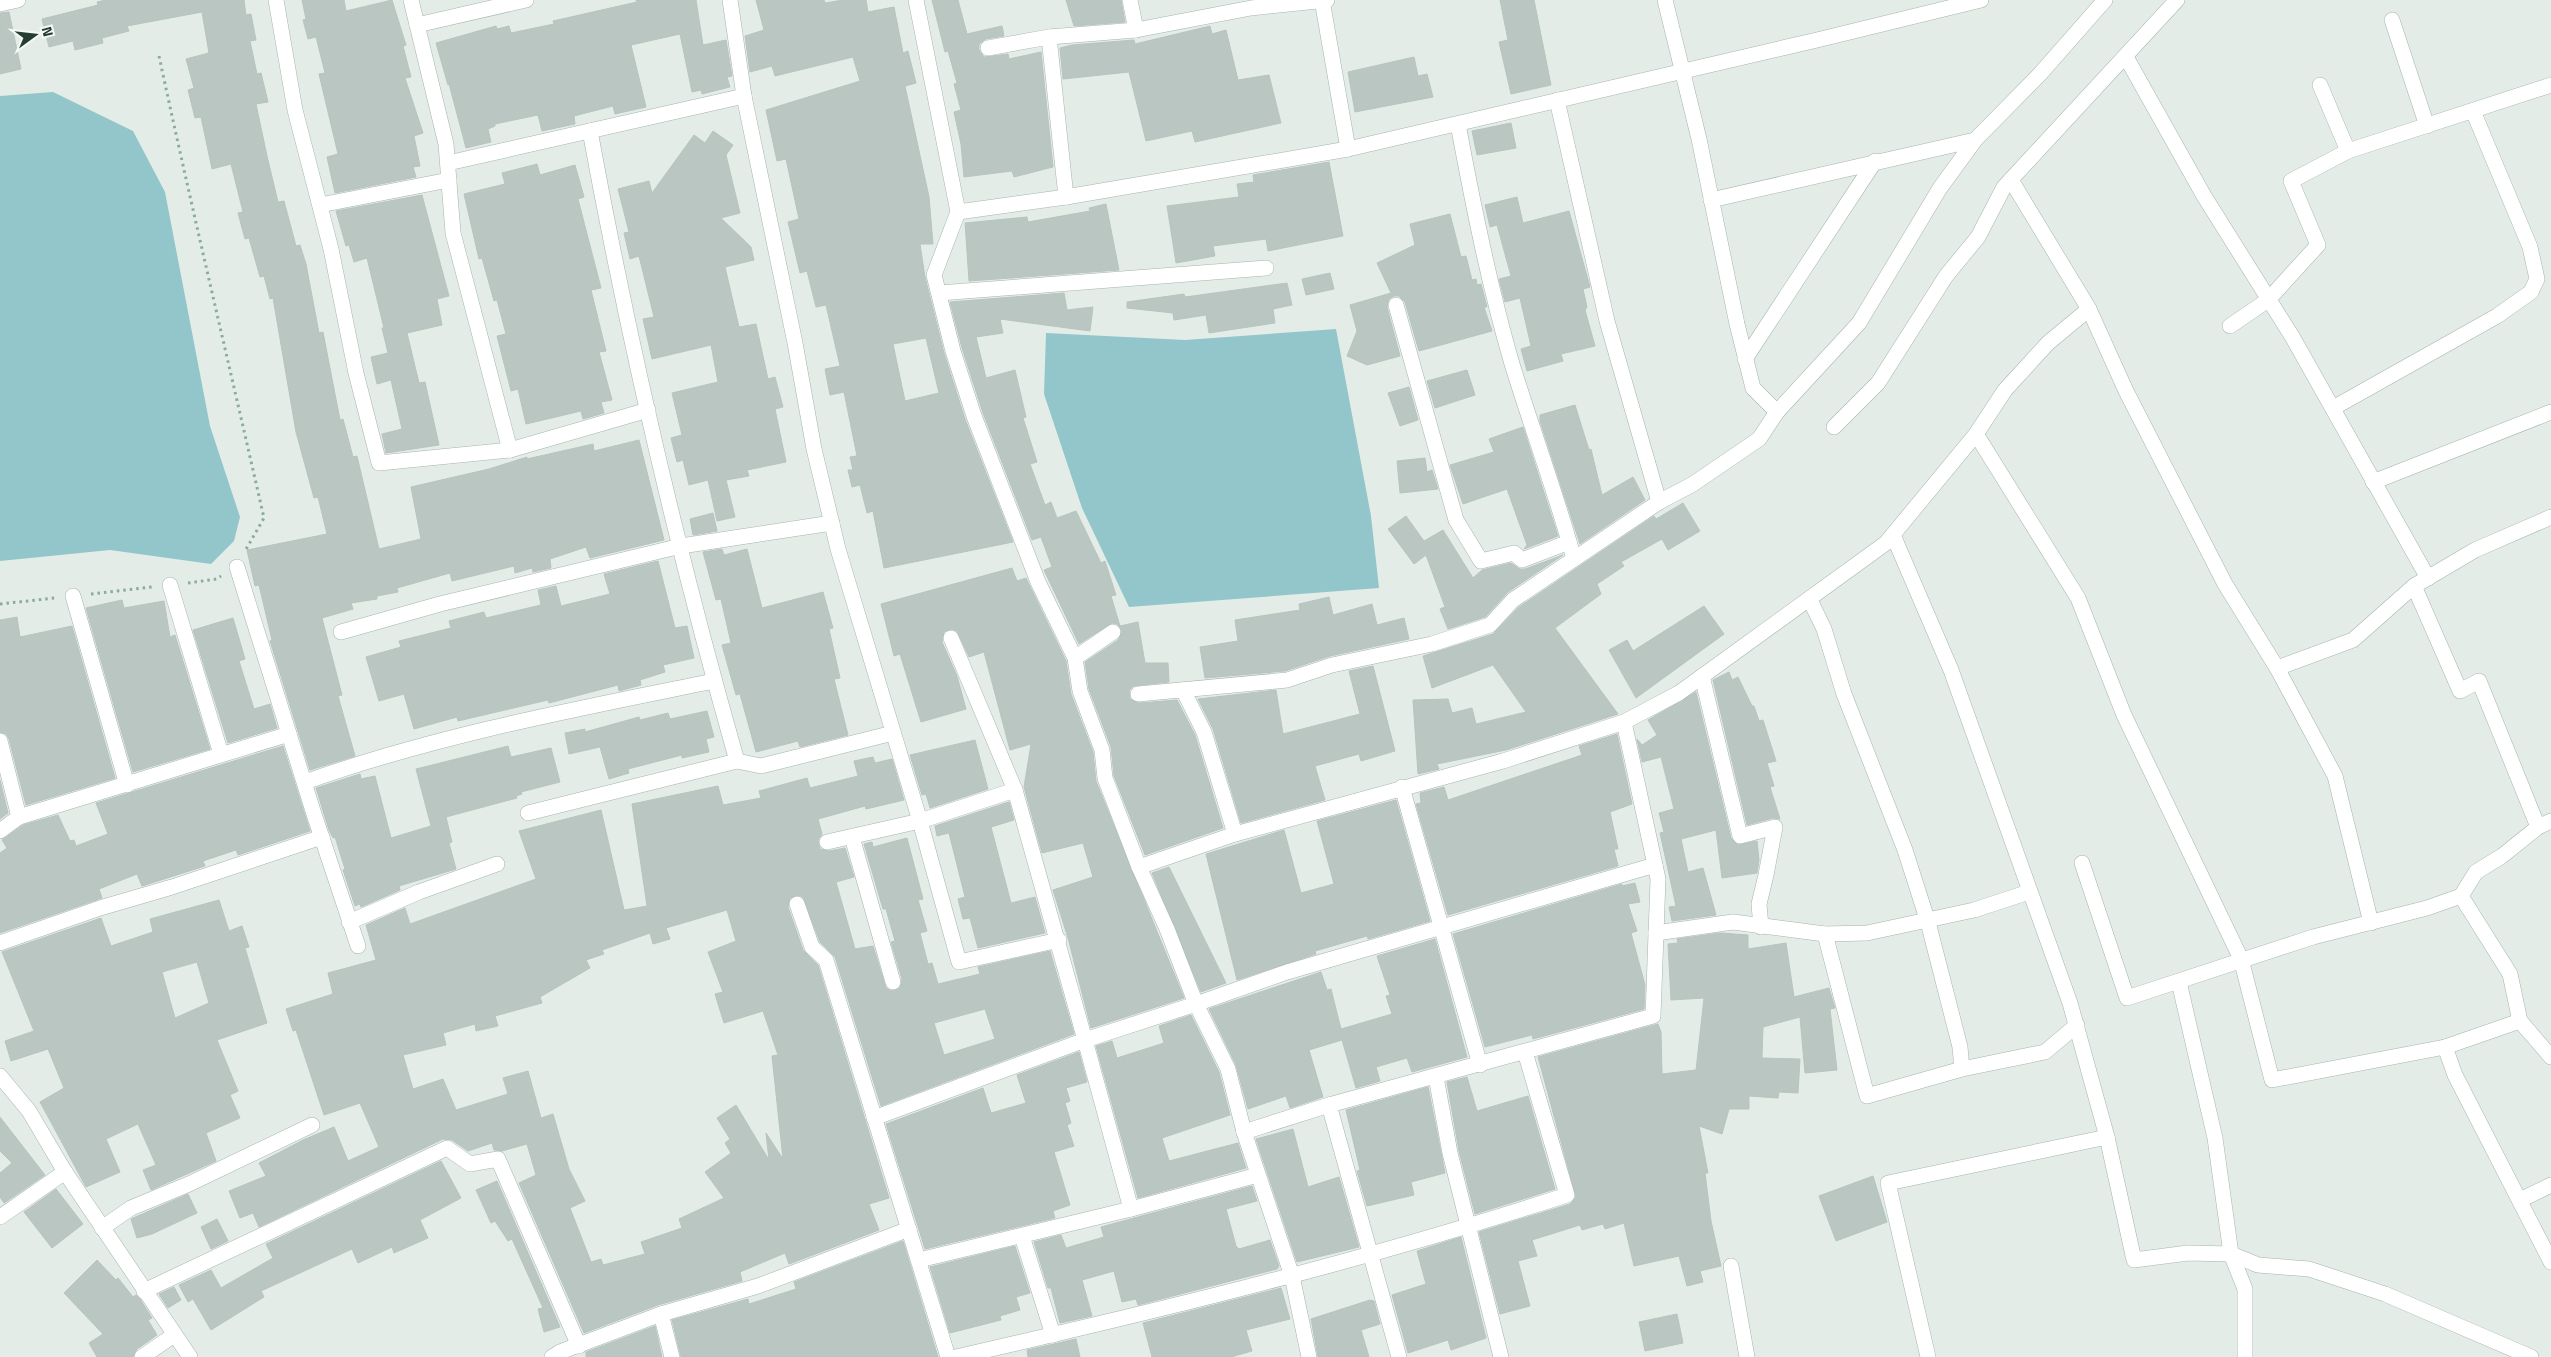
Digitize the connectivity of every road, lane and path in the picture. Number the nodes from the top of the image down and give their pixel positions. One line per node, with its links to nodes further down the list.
1 (18, 0): 14 (street)
2 (276, 0): 40 (street)
3 (411, 0): 16 (street)
4 (526, 0): 16 (street)
5 (730, 0): 25 (street)
6 (916, 0): 41 (street)
7 (1130, 0): 17 (street)
8 (1322, 0): 9 (street); 17 (street); 32 (street)
9 (1327, 0)
10 (1665, 0): 22 (street)
11 (1980, 0): 22 (street)
12 (2105, 0): 31 (street)
13 (2172, 2): 21 (street)
14 (0, 4)
15 (2392, 20): 29 (street)
16 (417, 26): 35 (street)
17 (1136, 30): 18 (street)
18 (1049, 37): 19 (street); 38 (street)
19 (988, 48)
20 (159, 56): 64 (path)
21 (2126, 57): 37 (street); 44 (street)
22 (1683, 71): 26 (street); 39 (street)
23 (2320, 85): 33 (street)
24 (2551, 85): 27 (street)
25 (744, 96): 30 (street); 59 (street)
26 (1557, 100): 28 (street); 57 (street)
27 (2473, 111): 29 (street); 49 (street)
28 (1458, 124): 32 (street); 61 (street)
29 (2427, 126): 33 (street)
30 (590, 131): 35 (street); 50 (street)
31 (1975, 140): 34 (street); 51 (street)
32 (1348, 149): 38 (street)
33 (2348, 151): 44 (street)
34 (1875, 161): 39 (street); 48 (street)
35 (448, 163): 36 (street)
36 (449, 180): 40 (street); 55 (street)
37 (2011, 180): 46 (street); 53 (street)
38 (1066, 197): 41 (street)
39 (1711, 200): 48 (street)
40 (320, 205): 55 (street)
41 (958, 212): 43 (street)
42 (1266, 268): 43 (street)
43 (939, 294): 74 (street)
44 (2268, 300): 47 (street); 49 (street)
45 (1396, 305): 61 (street)
46 (2089, 310): 54 (street); 75 (street)
47 (2230, 326)
48 (1745, 359): 51 (street)
49 (2333, 408): 56 (street)
50 (648, 410): 55 (street); 62 (street)
51 (1777, 412): 57 (street)
52 (2551, 412): 56 (street)
53 (1834, 427)
54 (1976, 434): 60 (street); 116 (street)
55 (510, 450)
56 (2373, 482): 65 (street)
57 (1659, 502): 63 (street)
58 (2551, 517): 65 (street)
59 (832, 523): 62 (street); 81 (street)
60 (1893, 535): 69 (street); 103 (street)
61 (1569, 542): 63 (street)
62 (681, 546): 71 (street); 77 (street)
63 (1574, 559): 78 (street)
64 (237, 567): 66 (path); 82 (street)
65 (2428, 578): 67 (street)
66 (170, 585): 68 (path); 84 (street)
67 (2414, 586): 75 (street); 93 (street)
68 (73, 596): 70 (path); 87 (street)
69 (1810, 600): 76 (street); 107 (street)
70 (0, 604)
71 (341, 632)
72 (1112, 632): 74 (street)
73 (951, 638): 89 (street)
74 (1075, 658): 102 (street)
75 (2277, 668): 108 (street)
76 (1702, 676): 80 (street); 109 (street)
77 (714, 681): 85 (street); 86 (street)
78 (1183, 690): 79 (street); 95 (street)
79 (1138, 694)
80 (1624, 722): 88 (street); 101 (street)
81 (893, 733): 85 (street); 92 (street)
82 (289, 734): 84 (street); 86 (street)
83 (0, 741): 91 (street)
84 (221, 754): 87 (street)
85 (737, 761): 90 (street)
86 (305, 782): 96 (street)
87 (127, 785): 91 (street)
88 (1402, 787): 95 (street); 110 (street)
89 (1015, 790): 92 (street); 113 (street)
90 (528, 813)
91 (19, 817): 94 (street)
92 (920, 822): 97 (street); 113 (street)
93 (2545, 824): 104 (street)
94 (0, 830)
95 (1235, 834): 102 (street)
96 (322, 837): 106 (street); 114 (street)
97 (852, 837): 98 (street); 117 (street)
98 (828, 842)
99 (2082, 863): 118 (street)
100 (497, 864): 106 (street)
101 (1655, 865): 110 (street); 111 (street)
102 (1139, 867): 119 (street)
103 (2029, 892): 107 (street); 121 (street)
104 (2461, 896): 108 (street); 120 (street)
105 (797, 904): 131 (street)
106 (349, 922): 115 (street)
107 (1928, 922): 112 (street); 127 (street)
108 (2371, 923): 116 (street)
109 (1761, 927): 111 (street); 112 (street)
110 (1440, 929): 119 (street); 126 (street)
111 (1656, 932): 124 (street)
112 (1825, 934): 127 (street)
113 (1059, 940): 122 (street)
114 (0, 943)
115 (358, 946)
116 (2241, 959): 118 (street); 123 (street)
117 (893, 982)
118 (2179, 982): 145 (street)
119 (1196, 1004): 122 (street); 133 (street)
120 (2520, 1021): 123 (street); 125 (street)
121 (2076, 1025): 127 (street); 134 (street)
122 (1086, 1040): 131 (street); 139 (street)
123 (2445, 1047): 138 (street)
124 (1525, 1052): 126 (street); 141 (street)
125 (2551, 1057)
126 (1480, 1065): 129 (street)
127 (1962, 1069)
128 (0, 1076): 135 (street)
129 (1436, 1077): 130 (street); 141 (street)
130 (1329, 1105): 133 (street); 146 (street)
131 (874, 1118): 143 (street)
132 (312, 1124): 142 (street)
133 (1244, 1132): 136 (street)
134 (2107, 1137): 145 (street); 166 (street)
135 (65, 1172): 140 (street); 142 (street)
136 (1258, 1175): 139 (street); 150 (street)
137 (2551, 1185): 138 (street)
138 (2520, 1200): 148 (street)
139 (1131, 1209): 144 (street)
140 (0, 1217)
141 (1468, 1227): 146 (street); 164 (street)
142 (102, 1228): 151 (street)
143 (910, 1229): 147 (street); 152 (street)
144 (1022, 1236): 147 (street); 153 (street)
145 (2231, 1254): 167 (street); 168 (street)
146 (1370, 1255): 150 (street); 163 (street)
147 (919, 1260): 160 (street)
148 (2551, 1262)
149 (1732, 1266): 165 (street)
150 (1292, 1276): 153 (street); 162 (street)
151 (144, 1291): 154 (street); 155 (street)
152 (661, 1314): 155 (street); 159 (street)
153 (1053, 1335): 161 (street)
154 (174, 1336): 156 (street); 157 (street)
155 (579, 1346): 158 (street)
156 (142, 1357)
157 (190, 1357)
158 (552, 1357)
159 (672, 1357)
160 (948, 1357)
161 (956, 1357)
162 (1309, 1357)
163 (1399, 1357)
164 (1501, 1357)
165 (1747, 1357)
166 (1928, 1357)
167 (2245, 1357)
168 (2531, 1357)

